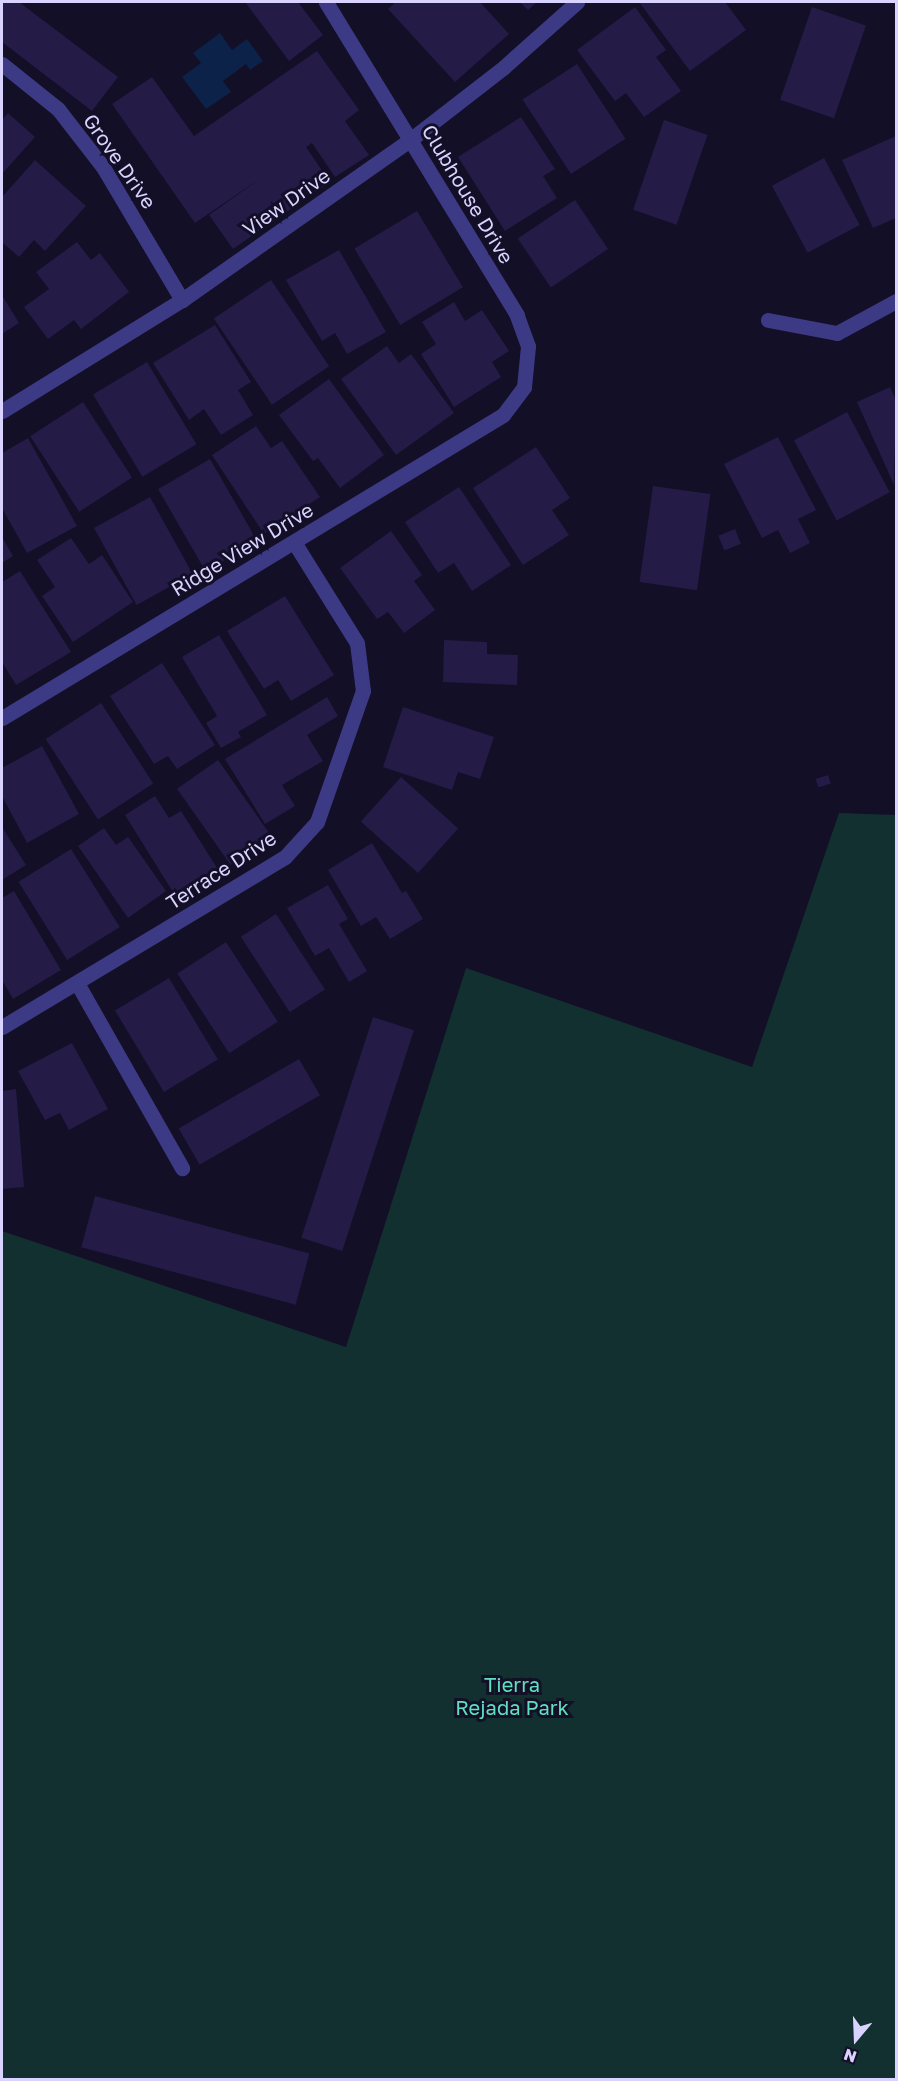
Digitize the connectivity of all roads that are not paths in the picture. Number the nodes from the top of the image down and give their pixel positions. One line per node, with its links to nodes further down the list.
1 (326, 2): 4 (street, Clubhouse Drive)
2 (577, 2): 4 (street, View Drive)
3 (2, 64): 5 (street, Grove Drive)
4 (410, 140): 5 (street, View Drive); 9 (street, Clubhouse Drive)
5 (182, 300): 8 (street, View Drive)
6 (897, 301): 7 (street)
7 (768, 321)
8 (2, 411)
9 (503, 415): 10 (street, Ridge View Drive)
10 (294, 542): 11 (street, Ridge View Drive); 12 (street, Terrace Drive)
11 (2, 718)
12 (77, 983): 13 (street, Terrace Drive); 14 (street)
13 (2, 1027)
14 (182, 1168)

